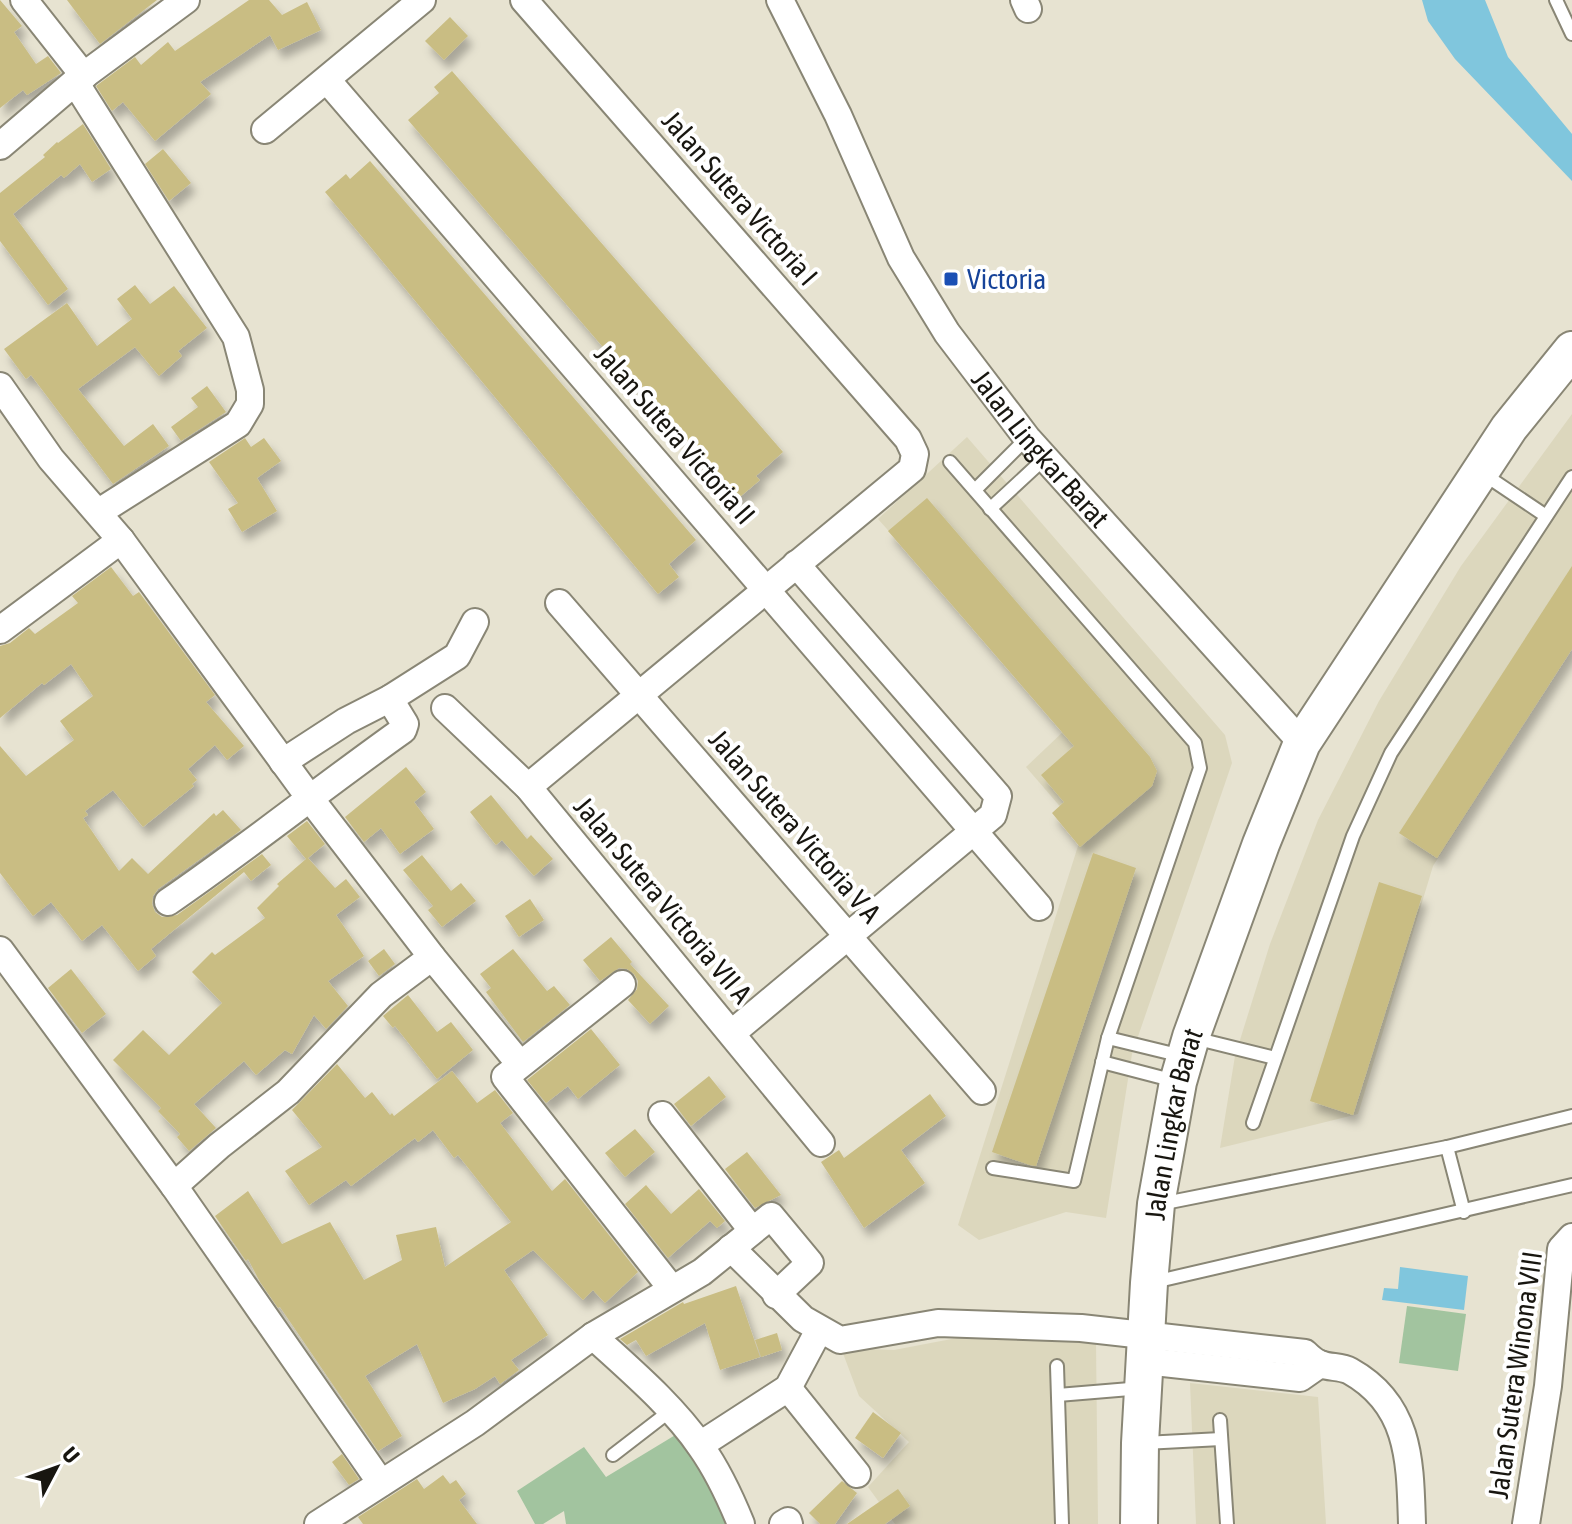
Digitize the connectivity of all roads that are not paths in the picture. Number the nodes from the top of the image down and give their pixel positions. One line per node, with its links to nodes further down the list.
1 (24, 0): 8 (street)
2 (186, 0): 8 (street)
3 (422, 0): 9 (street)
4 (524, 0): 23 (street, Jalan Sutera Victoria I)
5 (780, 0): 14 (street, Jalan Lingkar Barat)
6 (1556, 0): 7 (lane)
7 (1572, 34)
8 (79, 79): 11 (street); 20 (street)
9 (327, 80): 10 (street); 24 (street, Jalan Sutera Victoria II)
10 (265, 130)
11 (0, 146)
12 (1572, 350): 16 (street, Jalan Lingkar Barat)
13 (0, 386): 20 (street)
14 (1036, 448): 18 (lane); 19 (lane); 31 (street, Jalan Lingkar Barat)
15 (950, 462): 18 (lane)
16 (1480, 471): 21 (lane); 31 (street, Jalan Lingkar Barat)
17 (1572, 477): 21 (lane)
18 (975, 490): 19 (lane)
19 (990, 509): 43 (lane)
20 (99, 512): 22 (street)
21 (1546, 516): 45 (lane)
22 (121, 540): 27 (street); 32 (street)
23 (796, 564): 24 (street); 35 (street)
24 (766, 588): 28 (street); 35 (street, Jalan Sutera Victoria II)
25 (559, 603): 28 (street, Jalan Sutera Victoria V A)
26 (475, 622): 29 (street)
27 (0, 630)
28 (638, 694): 33 (street); 38 (street, Jalan Sutera Victoria V A)
29 (391, 698): 32 (street); 34 (street)
30 (445, 708): 33 (street, Jalan Sutera Victoria VII A)
31 (1302, 743): 44 (street, Jalan Lingkar Barat)
32 (283, 762): 34 (street)
33 (528, 787): 42 (street, Jalan Sutera Victoria VII A)
34 (309, 797): 36 (street); 40 (street)
35 (974, 831): 37 (street, Jalan Sutera Victoria II); 38 (street)
36 (168, 902)
37 (1039, 907)
38 (849, 938): 42 (street); 48 (street, Jalan Sutera Victoria V A)
39 (0, 950): 56 (street)
40 (432, 957): 47 (street); 56 (street)
41 (622, 984): 47 (street)
42 (732, 1033): 52 (street, Jalan Sutera Victoria VII A)
43 (1108, 1038): 44 (lane); 46 (lane)
44 (1185, 1058): 45 (lane); 46 (lane); 57 (street, Jalan Lingkar Barat)
45 (1275, 1058): 51 (lane)
46 (1102, 1062): 54 (lane)
47 (519, 1063): 63 (street)
48 (982, 1091)
49 (662, 1115): 59 (street)
50 (1572, 1116): 53 (lane)
51 (1253, 1123)
52 (821, 1143)
53 (1447, 1147): 57 (lane); 58 (lane)
54 (993, 1168)
55 (1572, 1185): 58 (lane)
56 (174, 1186): 79 (street)
57 (1156, 1204): 62 (street, Jalan Lingkar Barat)
58 (1464, 1212): 62 (lane)
59 (752, 1230): 61 (street); 64 (street)
60 (1572, 1237): 70 (street, Jalan Sutera Winona VIII)
61 (731, 1248): 63 (street); 64 (street)
62 (1149, 1283): 67 (street, Jalan Lingkar Barat)
63 (672, 1289): 66 (street)
64 (776, 1295): 65 (street)
65 (819, 1330): 67 (street); 69 (street)
66 (593, 1336): 72 (street); 79 (street)
67 (1145, 1361): 71 (lane); 75 (street, Jalan Lingkar Barat); 87 (street)
68 (1057, 1366): 71 (lane)
69 (788, 1388): 76 (street); 78 (street)
70 (1560, 1391): 88 (street, Jalan Sutera Winona VIII)
71 (1058, 1395): 84 (lane)
72 (670, 1411): 76 (street); 77 (lane)
73 (1220, 1420): 74 (lane)
74 (1221, 1439): 75 (lane); 86 (lane)
75 (1140, 1443): 85 (street, Jalan Lingkar Barat)
76 (700, 1445): 81 (street)
77 (613, 1455)
78 (857, 1474)
79 (381, 1483): 80 (street)
80 (318, 1524)
81 (741, 1524)
82 (783, 1524): 83 (street)
83 (789, 1524)
84 (1062, 1524)
85 (1139, 1524)
86 (1227, 1524)
87 (1412, 1524)
88 (1526, 1524)

